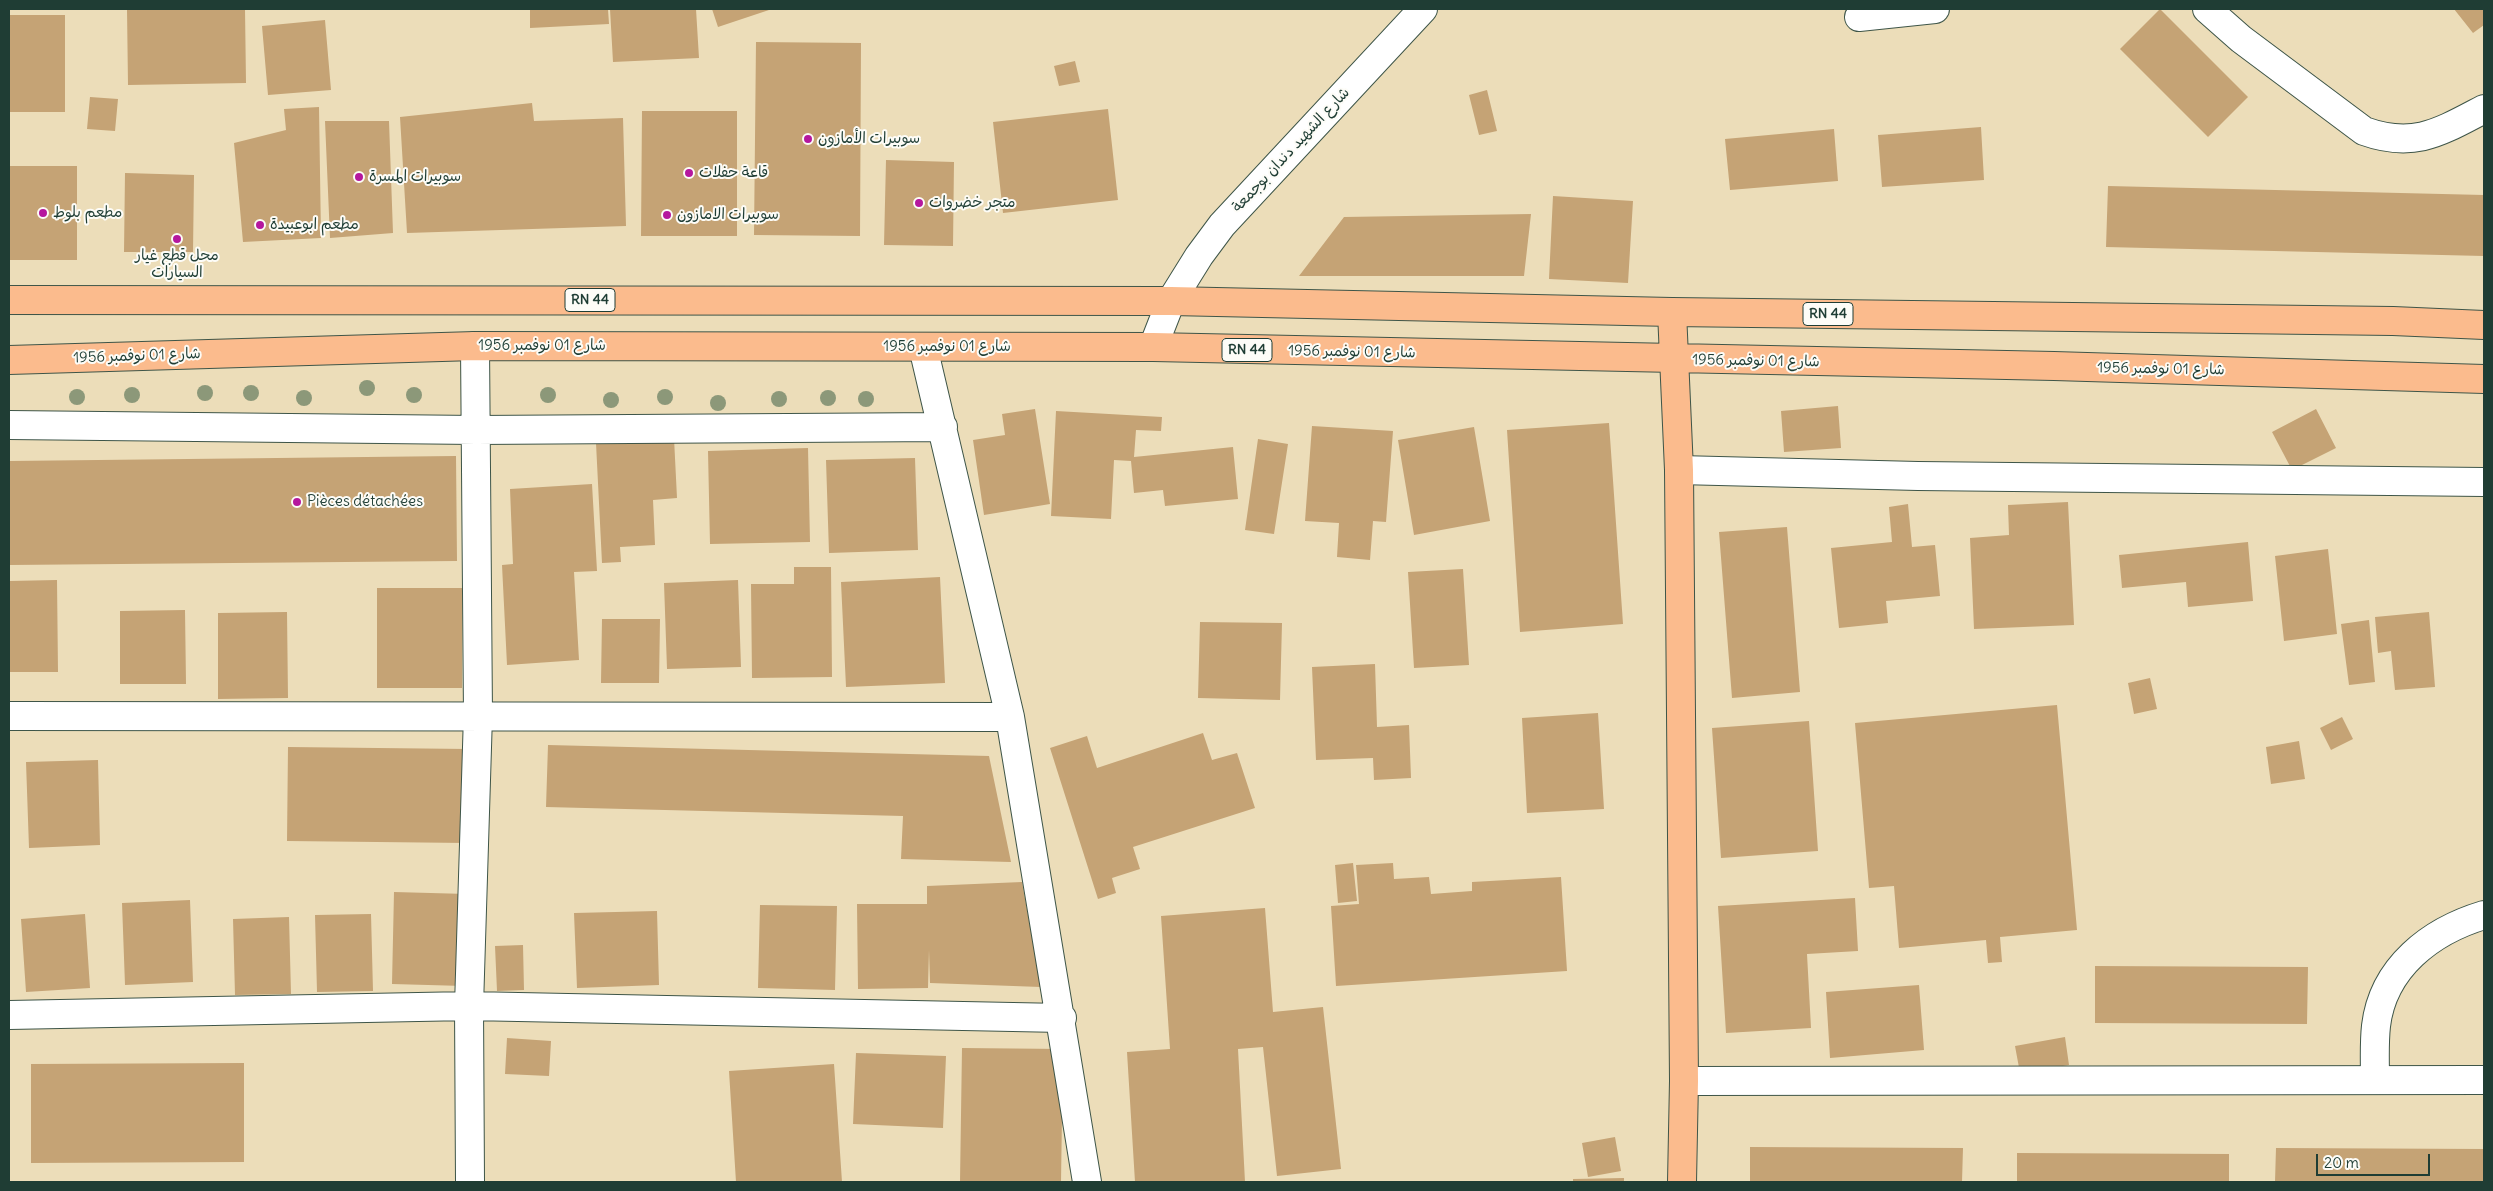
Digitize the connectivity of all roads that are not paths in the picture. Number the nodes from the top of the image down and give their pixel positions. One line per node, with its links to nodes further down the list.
1 (1423, 9): 7 (street, شارع الشهيد دندان بوجمعة)
2 (1935, 9): 4 (street)
3 (2207, 9): 5 (street)
4 (1859, 17)
5 (2484, 109)
6 (9, 300): 7 (main road, RN 44)
7 (1171, 301): 8 (main road, RN 44); 12 (street, شارع الشهيد دندان بوجمعة)
8 (1672, 312): 9 (main road, RN 44); 14 (main road)
9 (2484, 325)
10 (475, 346): 11 (main road, شارع 01 نوفمبر 1956 / RN 44); 13 (main road, شارع 01 نوفمبر 1956 / RN 44); 18 (street)
11 (923, 347): 12 (main road, شارع 01 نوفمبر 1956 / RN 44); 17 (street)
12 (1153, 348): 14 (main road, شارع 01 نوفمبر 1956 / RN 44)
13 (9, 360)
14 (1673, 360): 15 (main road, شارع 01 نوفمبر 1956 / RN 44); 19 (main road)
15 (2484, 379)
16 (9, 424): 18 (street)
17 (943, 427): 18 (street); 23 (street)
18 (476, 430): 21 (street)
19 (1679, 470): 20 (street); 30 (main road)
20 (2484, 482)
21 (478, 715): 22 (street); 23 (street); 25 (street)
22 (9, 716)
23 (1010, 717): 27 (street)
24 (2484, 916): 28 (street)
25 (470, 1006): 26 (street); 27 (street); 31 (street)
26 (9, 1015)
27 (1062, 1018): 32 (street)
28 (2375, 1080): 29 (street); 30 (street)
29 (2484, 1080)
30 (1684, 1081): 33 (main road)
31 (470, 1182)
32 (1087, 1182)
33 (1682, 1182)

